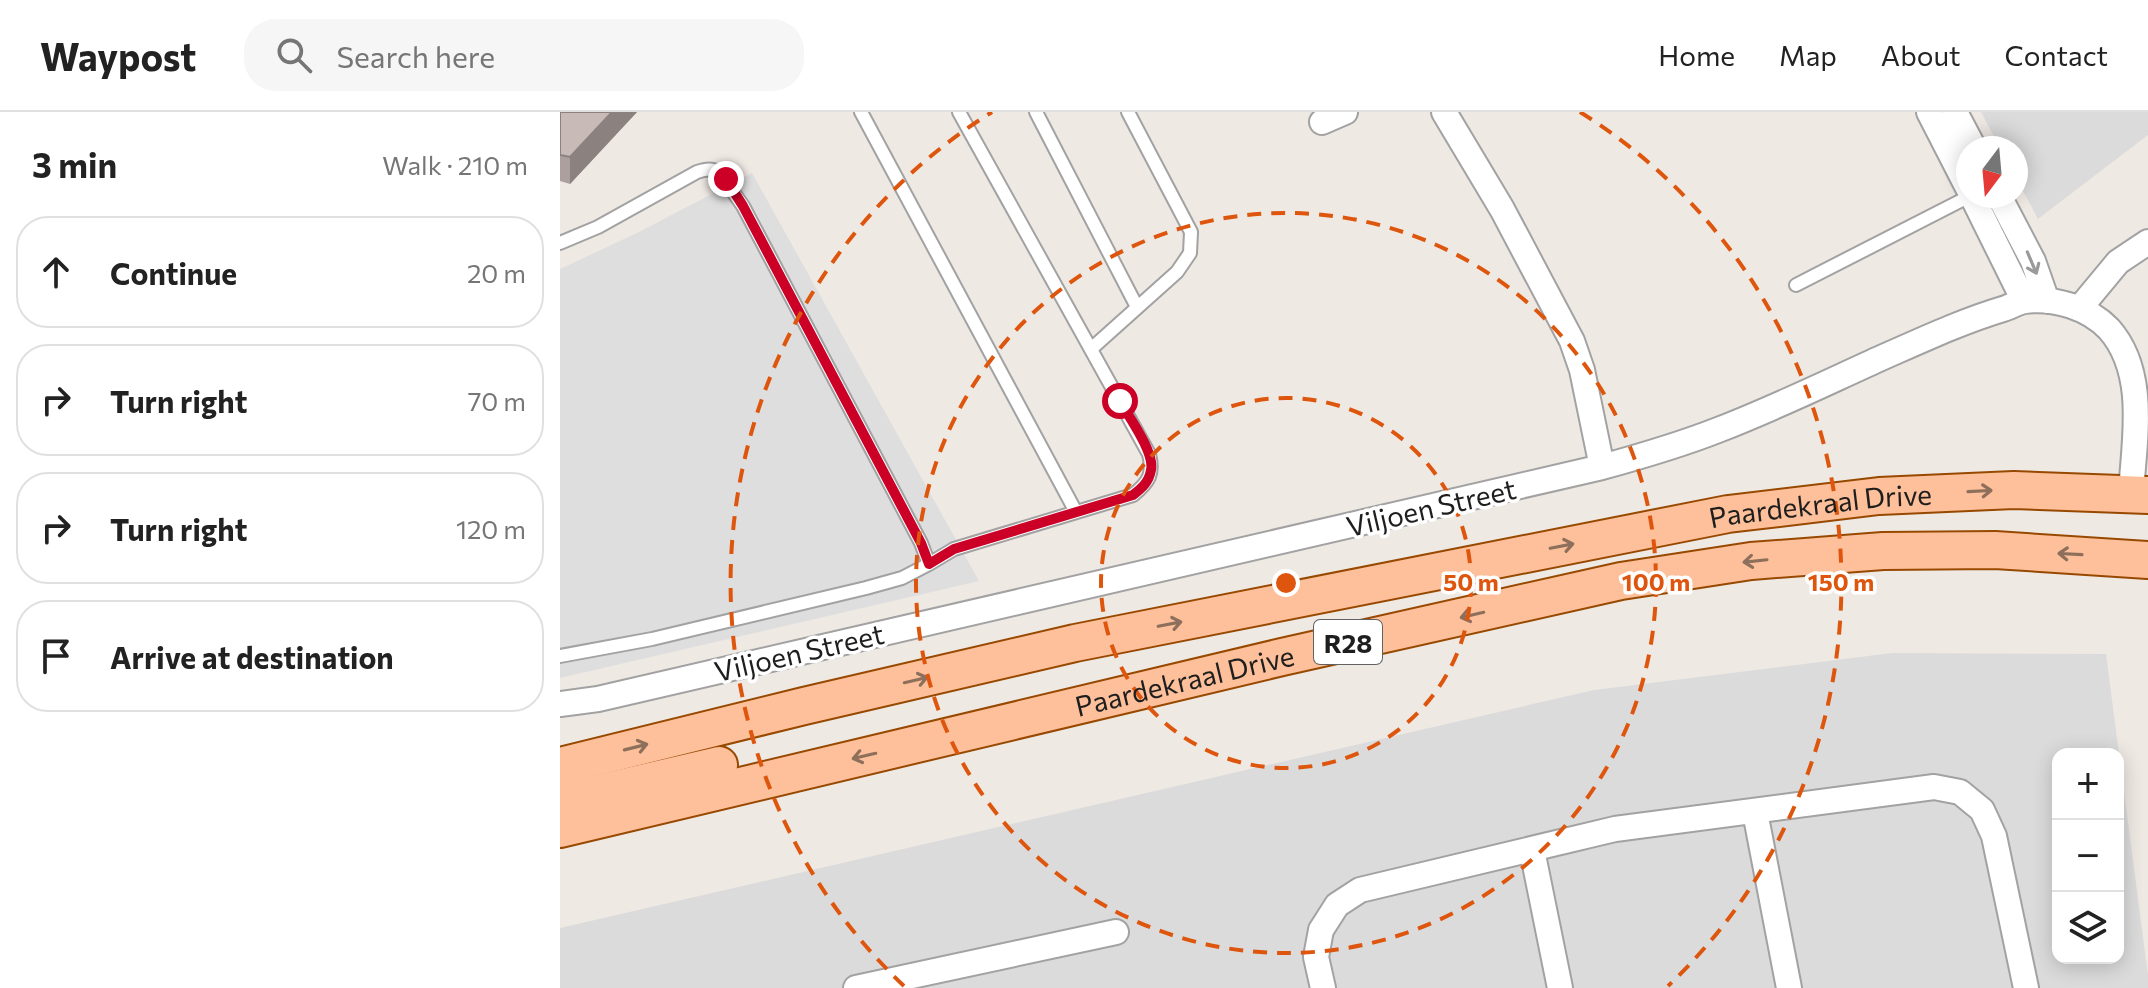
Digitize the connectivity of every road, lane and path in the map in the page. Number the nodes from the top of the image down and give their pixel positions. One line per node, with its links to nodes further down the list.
1 (861, 112): 24 (lane)
2 (959, 112): 21 (lane)
3 (1036, 112): 19 (lane)
4 (1128, 112): 19 (lane)
5 (1345, 112): 9 (street)
6 (1444, 112): 22 (street)
7 (1929, 112): 11 (street)
8 (1955, 112): 10 (street)
9 (1322, 122)
10 (1968, 136)
11 (1956, 165)
12 (1956, 204): 17 (lane)
13 (1978, 208): 18 (street)
14 (2005, 208): 18 (street, one-way to 18)
15 (2148, 242): 20 (street)
16 (560, 243): 26 (lane)
17 (1796, 285)
18 (2036, 301): 20 (street); 22 (street, Viljoen Street)
19 (1137, 307): 21 (lane)
20 (2079, 309): 23 (street)
21 (1091, 349): 24 (lane)
22 (1602, 467): 29 (street, Viljoen Street)
23 (2139, 494): 30 (main road, Paardekraal Drive / R28, one-way to 23)
24 (1076, 512): 26 (lane)
25 (2148, 560): 28 (main road, Paardekraal Drive / R28, one-way to 28)
26 (929, 564): 27 (lane)
27 (560, 656)
28 (1282, 657): 31 (main road); 33 (main road, Paardekraal Drive / R28, one-way to 33)
29 (560, 704)
30 (560, 766)
31 (560, 802)
32 (1755, 812): 34 (street); 39 (street); 40 (street)
33 (560, 829)
34 (1532, 850): 37 (street); 38 (street)
35 (1116, 932): 36 (street)
36 (857, 988)
37 (1323, 988)
38 (1560, 988)
39 (1789, 988)
40 (2026, 988)

